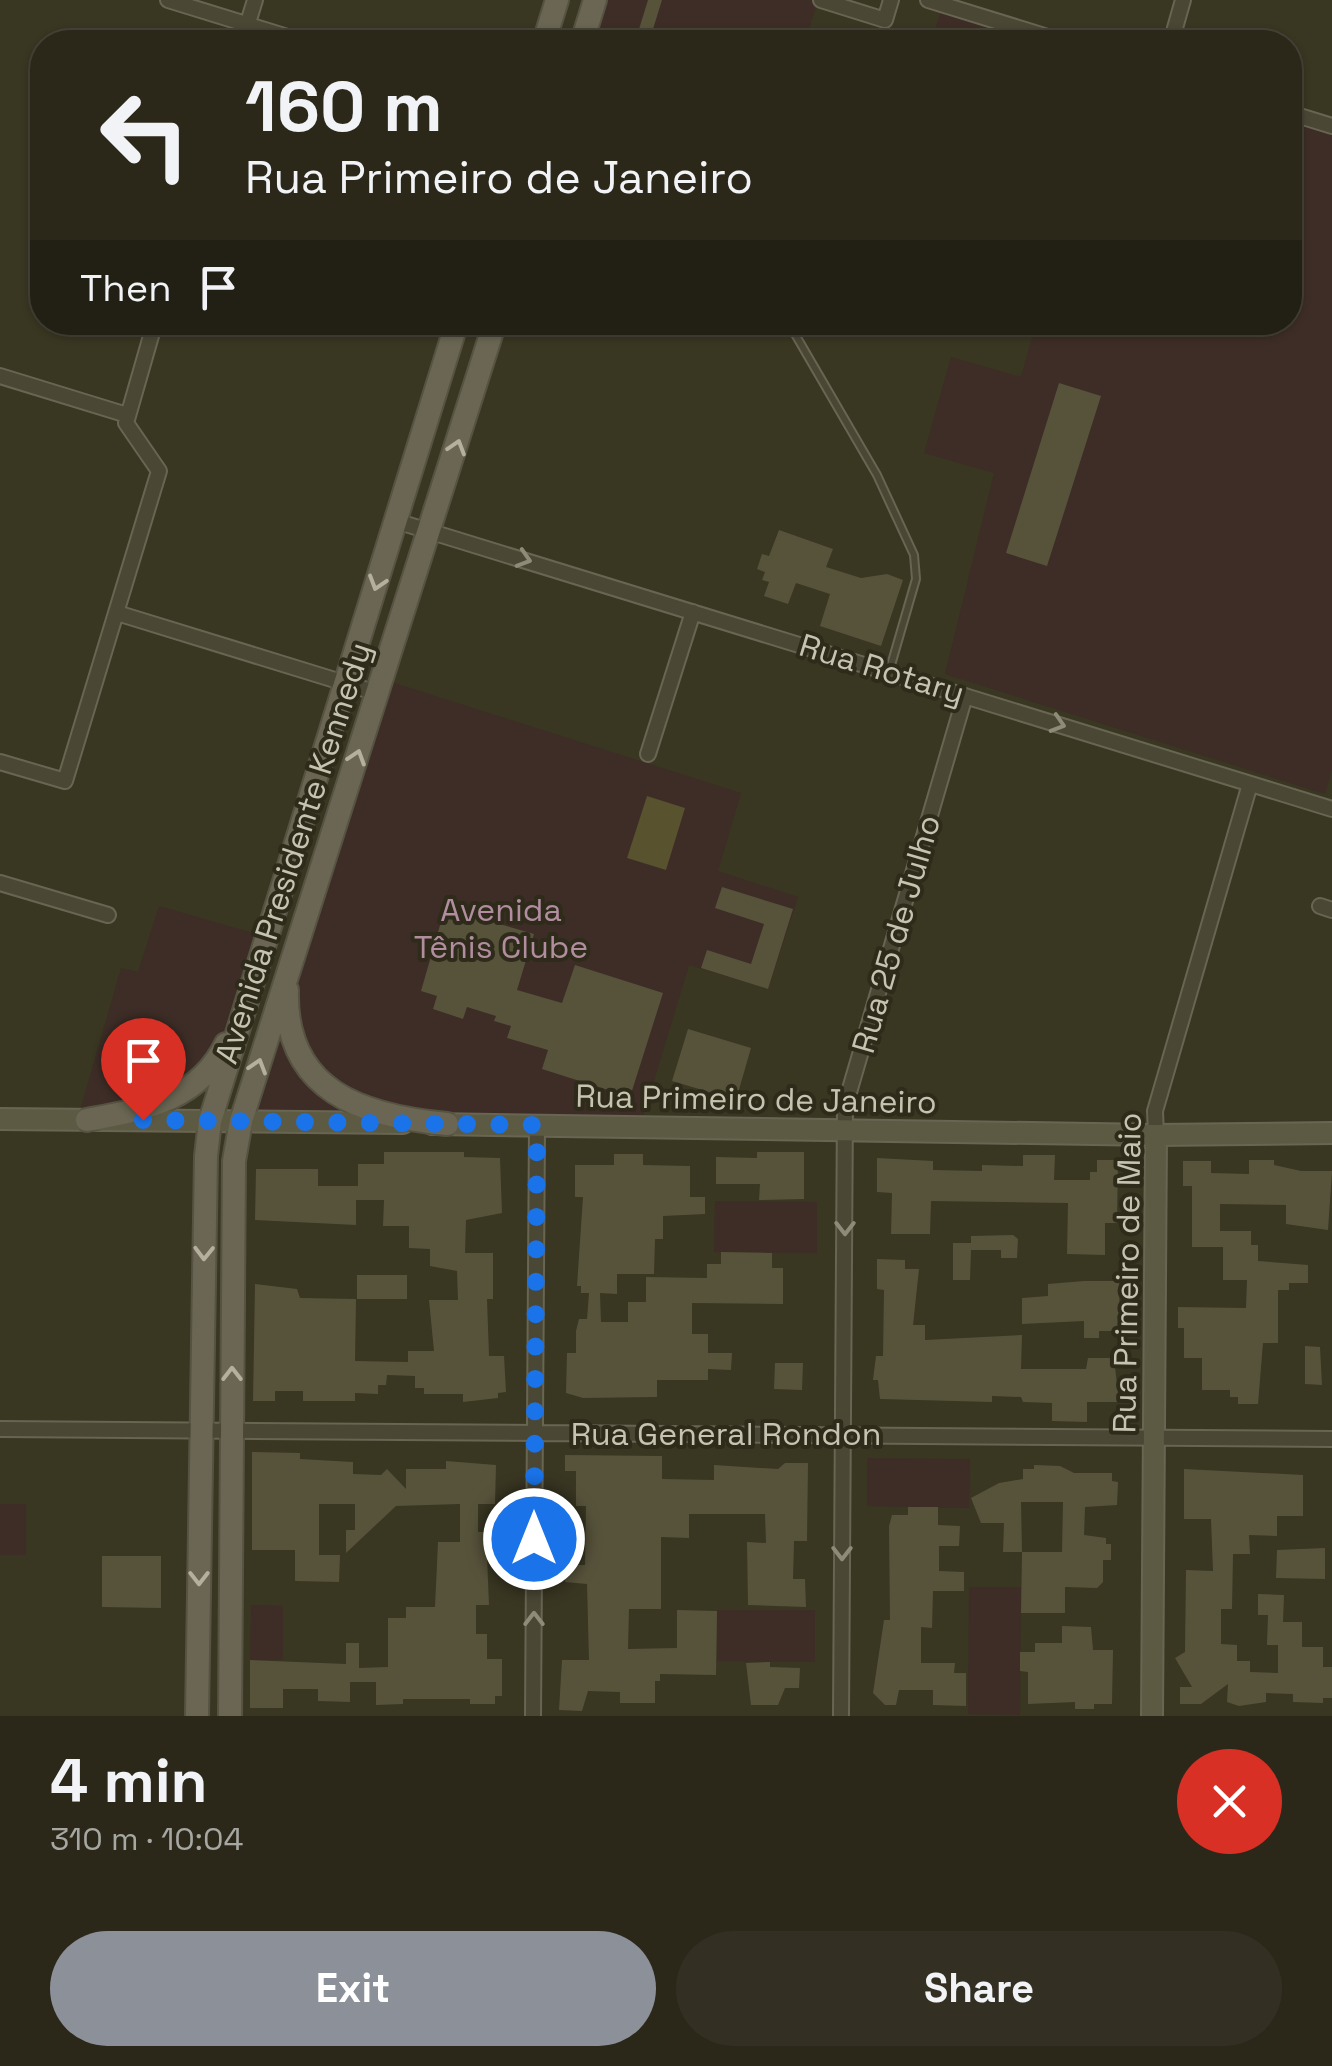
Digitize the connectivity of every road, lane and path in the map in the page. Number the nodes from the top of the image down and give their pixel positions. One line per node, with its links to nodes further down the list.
1 (168, 0): 9 (street)
2 (255, 0): 9 (street)
3 (556, 0): 12 (main road)
4 (596, 0): 13 (main road)
5 (821, 0): 6 (street)
6 (891, 0)
7 (928, 0): 14 (street)
8 (1183, 0): 15 (street)
9 (247, 25): 10 (street); 11 (street)
10 (246, 30)
11 (264, 30)
12 (547, 30)
13 (586, 30)
14 (1025, 30)
15 (1174, 30)
16 (1302, 117): 17 (street)
17 (1332, 126)
18 (152, 335): 23 (street)
19 (453, 335): 24 (main road, Avenida Presidente Kennedy)
20 (492, 335): 25 (main road, Avenida Presidente Kennedy, one-way to 20)
21 (796, 335): 28 (lane)
22 (0, 376): 23 (street)
23 (127, 415): 27 (street)
24 (396, 521): 25 (street, Rua Rotary); 29 (main road, Avenida Presidente Kennedy, one-way to 29)
25 (431, 530): 26 (street, Rua Rotary, one-way to 26); 30 (main road, Avenida Presidente Kennedy)
26 (694, 612): 28 (street, Rua Rotary); 32 (street)
27 (117, 613): 29 (street); 33 (street)
28 (889, 672): 31 (street, Rua Rotary)
29 (346, 683): 30 (street); 40 (main road, Avenida Presidente Kennedy)
30 (378, 693): 39 (main road, Avenida Presidente Kennedy, one-way to 30)
31 (965, 696): 34 (street, Rua Rotary, one-way to 34); 47 (street, Rua 25 de Julho)
32 (648, 754)
33 (0, 762)
34 (1250, 784): 36 (street, Rua Rotary); 49 (street, Rua Primeiro de Maio)
35 (1332, 790): 36 (street)
36 (1329, 808)
37 (0, 883): 38 (street)
38 (108, 915)
39 (291, 957): 44 (main road, Avenida Presidente Kennedy, one-way to 39); 45 (main road)
40 (258, 967): 42 (main road); 43 (main road, Avenida Presidente Kennedy)
41 (0, 1119): 42 (street, Rua Primeiro de Janeiro)
42 (87, 1120): 43 (street, Rua Primeiro de Janeiro)
43 (210, 1121): 44 (street, Rua Primeiro de Janeiro); 51 (main road, Avenida Presidente Kennedy, one-way to 51)
44 (241, 1121): 45 (street, Rua Primeiro de Janeiro); 52 (main road, Avenida Presidente Kennedy, one-way to 44)
45 (446, 1124): 46 (street, Rua Primeiro de Janeiro)
46 (537, 1125): 47 (street, Rua Primeiro de Janeiro); 53 (street)
47 (846, 1130): 49 (street, Rua Primeiro de Janeiro); 54 (street, Rua 25 de Julho, one-way to 54)
48 (1332, 1132): 49 (street, Rua Primeiro de Janeiro)
49 (1156, 1135): 55 (street, Rua Primeiro de Maio)
50 (0, 1429): 51 (street, Rua General Rondon)
51 (200, 1430): 52 (street, Rua General Rondon); 57 (main road, Avenida Presidente Kennedy, one-way to 57)
52 (232, 1430): 53 (street, Rua General Rondon); 58 (main road, Avenida Presidente Kennedy)
53 (535, 1433): 54 (street, Rua General Rondon); 59 (street, one-way to 53)
54 (843, 1435): 55 (street, Rua General Rondon); 60 (street, Rua 25 de Julho, one-way to 60)
55 (1154, 1438): 56 (street, Rua General Rondon); 61 (street, Rua Primeiro de Maio)
56 (1332, 1439)
57 (198, 1716)
58 (230, 1716)
59 (533, 1716)
60 (841, 1716)
61 (1152, 1716)

